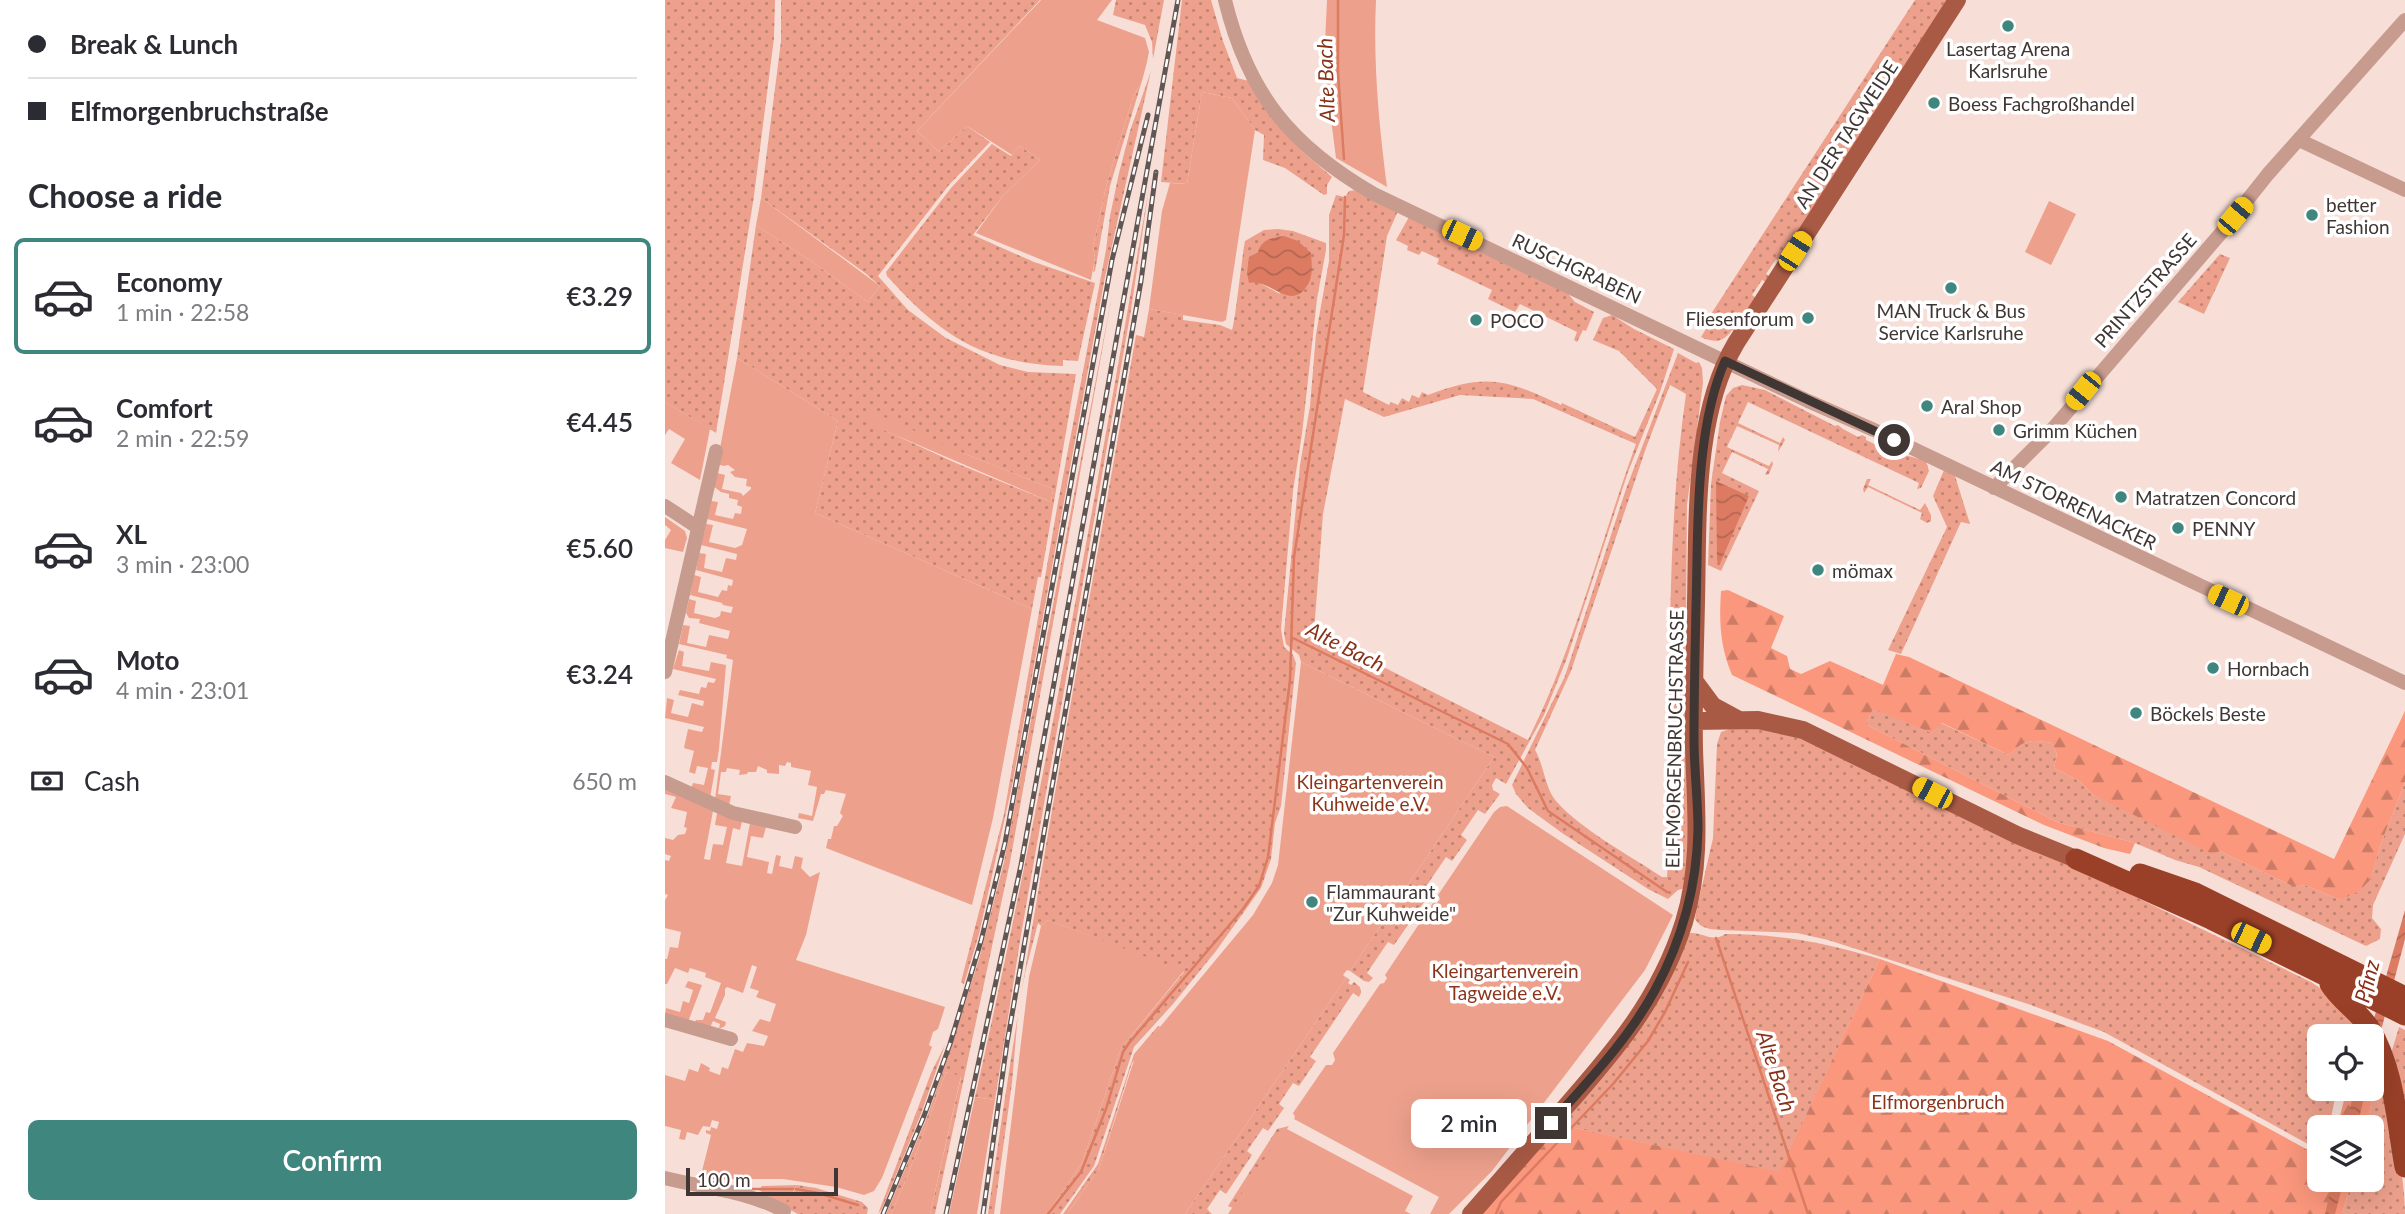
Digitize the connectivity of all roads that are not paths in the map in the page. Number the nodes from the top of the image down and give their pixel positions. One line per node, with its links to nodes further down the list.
1 (1225, 0): 6 (street, RUSCHGRABEN)
2 (1957, 0): 6 (main road, AN DER TAGWEIDE)
3 (2405, 20): 4 (street, PRINTZSTRASSE)
4 (2299, 140): 5 (street); 8 (street, PRINTZSTRASSE)
5 (2405, 190)
6 (1725, 361): 8 (street, AM STORRENACKER); 13 (main road, ELFMORGENBRUCHSTRASSE)
7 (716, 451): 10 (street)
8 (1994, 488): 12 (street, AM STORRENACKER)
9 (665, 506): 10 (street)
10 (697, 527): 11 (street)
11 (665, 672)
12 (2405, 683)
13 (1696, 684): 14 (main road); 15 (main road, ELFMORGENBRUCHSTRASSE)
14 (1737, 719): 15 (main road); 18 (main road)
15 (1694, 721): 28 (main road, ELFMORGENBRUCHSTRASSE)
16 (665, 782): 17 (street)
17 (795, 827)
18 (2076, 859): 20 (highway); 20 (highway)
19 (2405, 987): 20 (highway)
20 (2367, 992): 21 (highway); 22 (highway); 25 (highway)
21 (2405, 997)
22 (2405, 1015)
23 (665, 1020): 24 (street)
24 (731, 1039)
25 (2405, 1167)
26 (665, 1178): 27 (street)
27 (784, 1211)
28 (1471, 1214)

